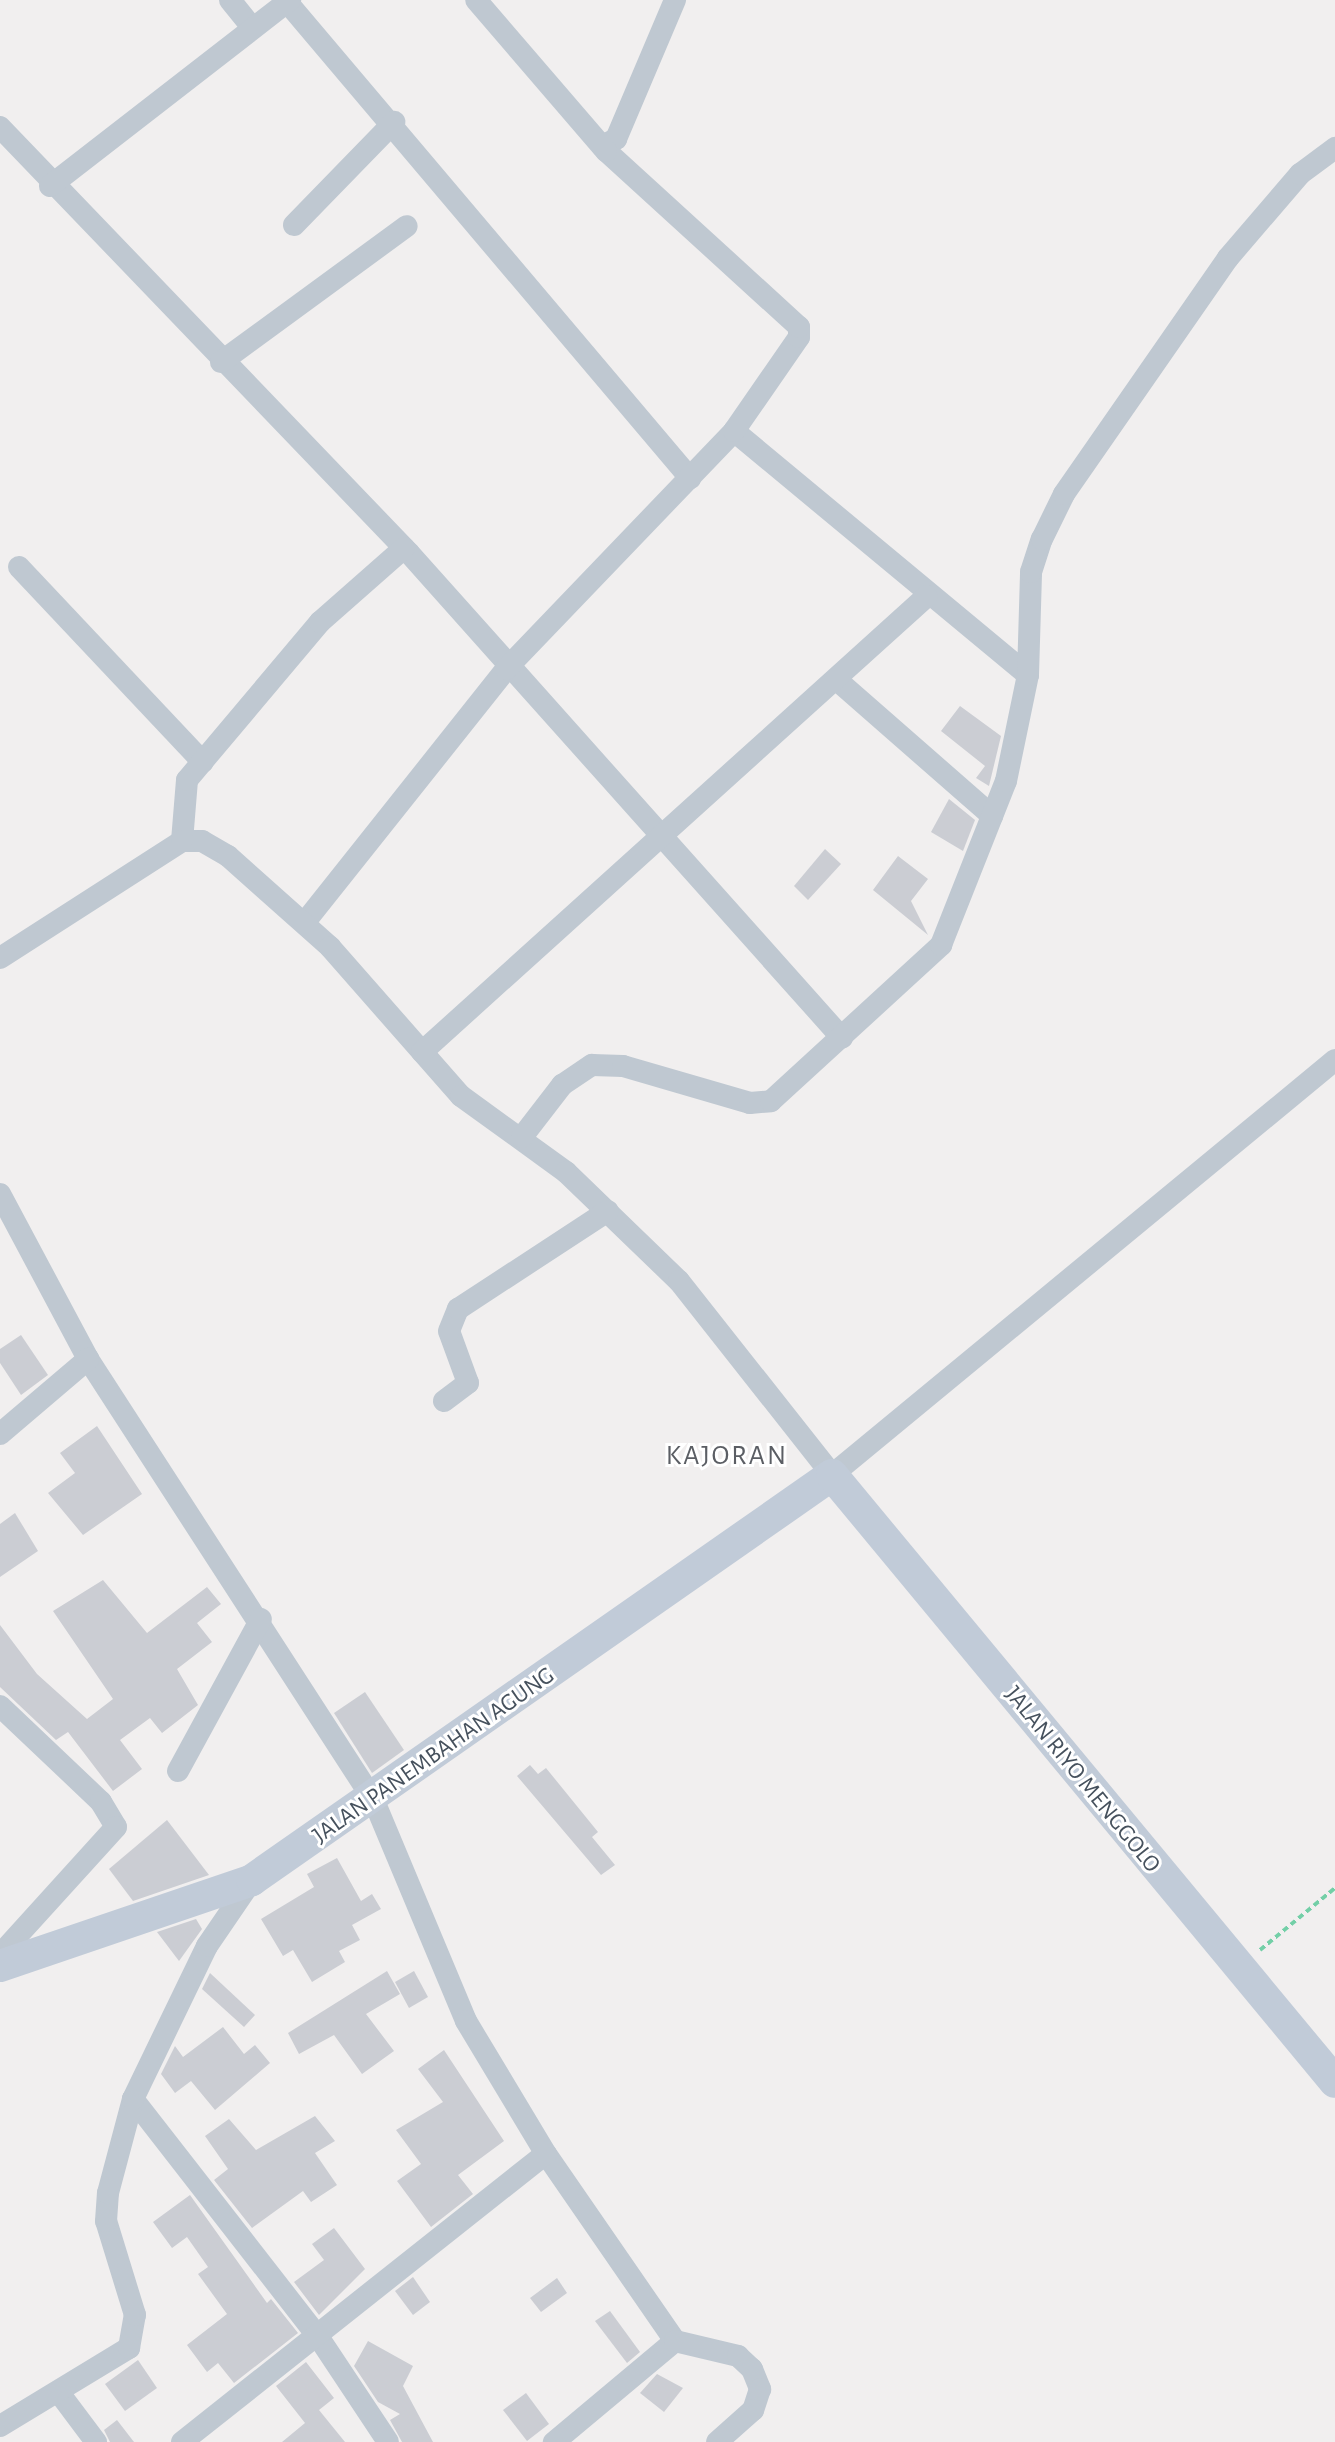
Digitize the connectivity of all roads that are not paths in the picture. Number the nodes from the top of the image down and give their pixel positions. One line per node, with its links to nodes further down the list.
1 (230, 0): 5 (street)
2 (476, 0): 8 (street)
3 (675, 0): 8 (street)
4 (288, 1): 5 (street); 6 (street)
5 (253, 28): 10 (street)
6 (394, 122): 11 (street); 15 (street)
7 (1, 129): 10 (street)
8 (602, 146): 14 (street)
9 (1335, 148): 20 (street)
10 (50, 186): 13 (street)
11 (294, 225)
12 (407, 226): 13 (street)
13 (221, 362): 16 (street)
14 (734, 431): 15 (street); 18 (street)
15 (690, 478): 19 (street)
16 (404, 548): 19 (street); 22 (street)
17 (19, 567): 22 (street)
18 (927, 596): 20 (street); 21 (street)
19 (506, 669): 25 (street); 26 (street)
20 (1028, 675): 23 (street)
21 (838, 681): 23 (street); 25 (street)
22 (203, 762): 24 (street)
23 (992, 816): 28 (street)
24 (182, 841): 26 (street); 27 (street)
25 (660, 843): 28 (street); 29 (street)
26 (305, 922): 29 (street)
27 (0, 958)
28 (842, 1038): 31 (street)
29 (422, 1052): 31 (street)
30 (1335, 1060): 37 (street)
31 (522, 1137): 33 (street)
32 (0, 1194): 34 (street)
33 (608, 1211): 35 (street); 37 (street)
34 (86, 1361): 36 (street); 38 (street)
35 (444, 1401)
36 (0, 1434)
37 (832, 1475): 41 (street, JALAN PANEMBAHAN AGUNG); 45 (street, JALAN RIYO MENGGOLO)
38 (261, 1619): 40 (street); 41 (street)
39 (0, 1706): 43 (street)
40 (178, 1771)
41 (360, 1810): 42 (street, JALAN PANEMBAHAN AGUNG); 47 (street)
42 (252, 1880): 44 (street, JALAN PANEMBAHAN AGUNG); 46 (street)
43 (0, 1955)
44 (0, 1966)
45 (1335, 2082)
46 (133, 2099): 48 (street); 50 (street)
47 (546, 2154): 48 (street); 49 (street)
48 (317, 2335): 53 (street); 54 (street)
49 (675, 2341): 55 (street); 56 (street)
50 (60, 2394): 51 (street); 52 (street)
51 (0, 2426)
52 (96, 2442)
53 (182, 2442)
54 (388, 2442)
55 (554, 2442)
56 (717, 2442)

